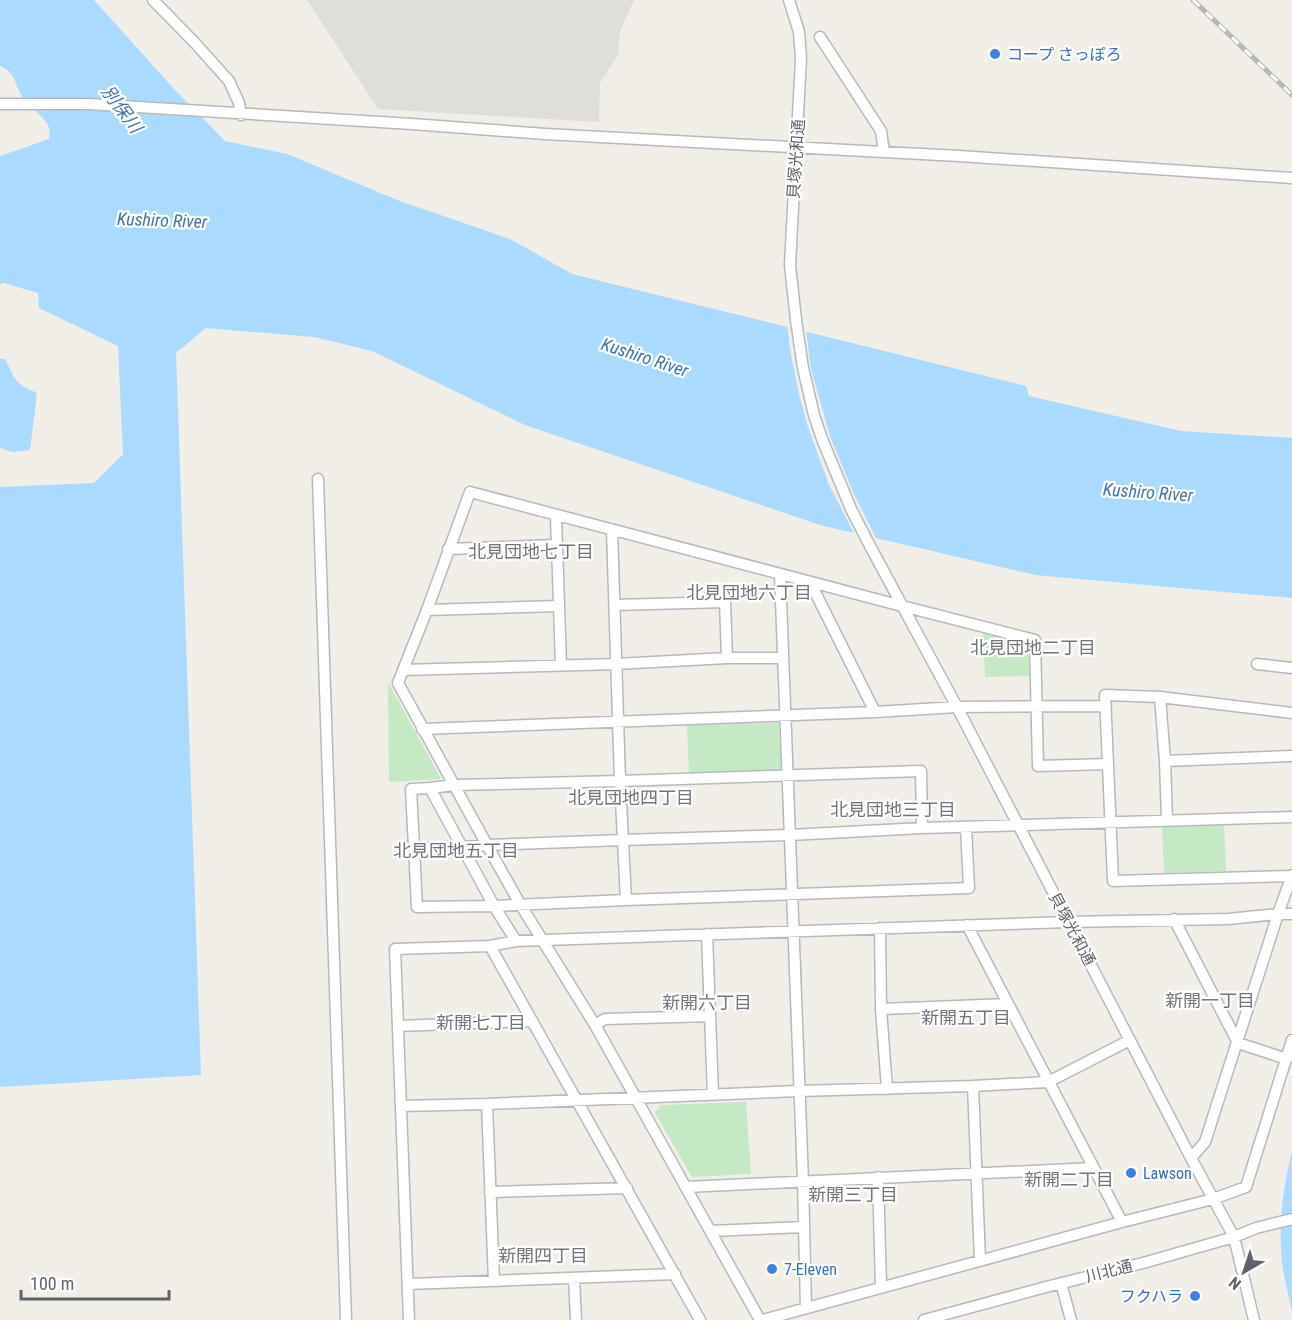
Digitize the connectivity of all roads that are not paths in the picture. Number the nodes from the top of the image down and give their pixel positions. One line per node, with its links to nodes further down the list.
1 (153, 0): 5 (street)
2 (789, 0): 6 (street, 貝塚光和通)
3 (820, 37): 7 (street)
4 (0, 104): 5 (street)
5 (241, 114): 6 (street)
6 (796, 148): 7 (street); 18 (street, 貝塚光和通)
7 (884, 152): 8 (street)
8 (1289, 178)
9 (318, 479): 111 (street)
10 (556, 516): 11 (street); 12 (street); 13 (street)
11 (612, 530): 14 (street); 16 (street)
12 (557, 545): 13 (street); 17 (street)
13 (448, 549): 19 (street)
14 (780, 574): 15 (street); 21 (street)
15 (810, 582): 18 (street); 31 (street)
16 (615, 605): 20 (street); 22 (street)
17 (559, 606): 19 (street); 24 (street)
18 (902, 606): 29 (street, 貝塚光和通); 30 (street)
19 (427, 610): 26 (street)
20 (727, 658): 21 (street); 22 (street)
21 (783, 658): 33 (street)
22 (616, 664): 24 (street); 34 (street)
23 (1257, 664): 25 (street)
24 (561, 665): 26 (street)
25 (1292, 668)
26 (404, 670): 35 (street)
27 (1161, 697): 28 (street); 32 (street); 37 (street)
28 (1106, 706): 30 (street); 38 (street)
29 (957, 707): 30 (street); 31 (street); 46 (street, 貝塚光和通)
30 (1036, 707): 38 (street)
31 (875, 712): 33 (street)
32 (1292, 712)
33 (784, 715): 34 (street); 39 (street)
34 (619, 722): 35 (street); 40 (street)
35 (422, 729): 41 (street)
36 (1292, 756): 37 (street)
37 (1165, 761): 44 (street)
38 (1108, 764): 45 (street)
39 (788, 775): 40 (street); 48 (street); 49 (street)
40 (620, 781): 41 (street); 50 (street)
41 (454, 785): 42 (street); 51 (street)
42 (430, 788): 52 (street); 53 (street)
43 (1292, 817): 44 (street)
44 (1167, 820): 45 (street)
45 (1110, 822): 46 (street); 54 (street)
46 (1017, 825): 47 (street); 62 (street, 貝塚光和通)
47 (966, 827): 48 (street); 55 (street)
48 (922, 828): 49 (street)
49 (790, 835): 50 (street); 55 (street)
50 (623, 840): 51 (street); 56 (street)
51 (486, 845): 53 (street); 57 (street)
52 (414, 848): 53 (street); 58 (street)
53 (462, 848): 58 (street)
54 (1292, 875): 59 (street)
55 (792, 894): 56 (street); 65 (street)
56 (626, 900): 57 (street)
57 (520, 904): 58 (street); 68 (street)
58 (494, 906): 67 (street)
59 (1278, 914): 60 (street); 61 (street); 78 (street)
60 (1292, 914)
61 (1174, 919): 62 (street); 78 (street)
62 (1068, 922): 63 (street); 76 (street, 貝塚光和通)
63 (967, 925): 64 (street); 70 (street)
64 (880, 928): 65 (street); 71 (street)
65 (793, 931): 66 (street); 83 (street)
66 (707, 934): 68 (street); 72 (street)
67 (516, 941): 68 (street); 69 (street)
68 (544, 941): 74 (street)
69 (490, 946): 73 (street); 75 (street)
70 (1008, 1004): 71 (street); 80 (street)
71 (881, 1009): 82 (street)
72 (710, 1016): 74 (street); 84 (street)
73 (531, 1021): 75 (street); 86 (street)
74 (596, 1025): 85 (street)
75 (398, 1026): 88 (street)
76 (1130, 1040): 80 (street); 89 (street, 貝塚光和通)
77 (1292, 1040): 79 (street)
78 (1238, 1043): 79 (street); 89 (street)
79 (1287, 1059): 97 (street)
80 (1048, 1082): 81 (street); 90 (street)
81 (973, 1086): 82 (street); 91 (street)
82 (887, 1089): 83 (street)
83 (799, 1091): 84 (street); 93 (street)
84 (713, 1095): 85 (street)
85 (637, 1098): 86 (street); 94 (street)
86 (577, 1100): 87 (street); 95 (street)
87 (488, 1104): 88 (street); 96 (street)
88 (401, 1106): 108 (street)
89 (1191, 1158): 97 (street, 貝塚光和通)
90 (1094, 1168): 91 (street); 99 (street)
91 (976, 1174): 92 (street); 103 (street)
92 (878, 1178): 93 (street); 109 (street)
93 (803, 1181): 94 (street); 100 (street)
94 (687, 1187): 101 (street)
95 (627, 1188): 96 (street); 104 (street)
96 (490, 1192): 106 (street)
97 (1213, 1199): 99 (street); 102 (street, 貝塚光和通)
98 (1292, 1219): 102 (street, 川北通)
99 (1122, 1222): 103 (street)
100 (804, 1227): 101 (street); 110 (street)
101 (710, 1231): 115 (street)
102 (1234, 1237): 107 (street, 川北通); 118 (street, 貝塚光和通)
103 (980, 1261): 109 (street)
104 (675, 1274): 105 (street); 114 (street)
105 (574, 1278): 106 (street); 113 (street)
106 (494, 1281): 108 (street)
107 (1061, 1283): 116 (street, 川北通); 117 (street)
108 (408, 1284): 112 (street)
109 (881, 1287): 110 (street)
110 (806, 1308): 115 (street)
111 (346, 1320)
112 (409, 1320)
113 (576, 1320)
114 (700, 1320)
115 (761, 1320)
116 (924, 1320)
117 (1071, 1320)
118 (1254, 1320)

